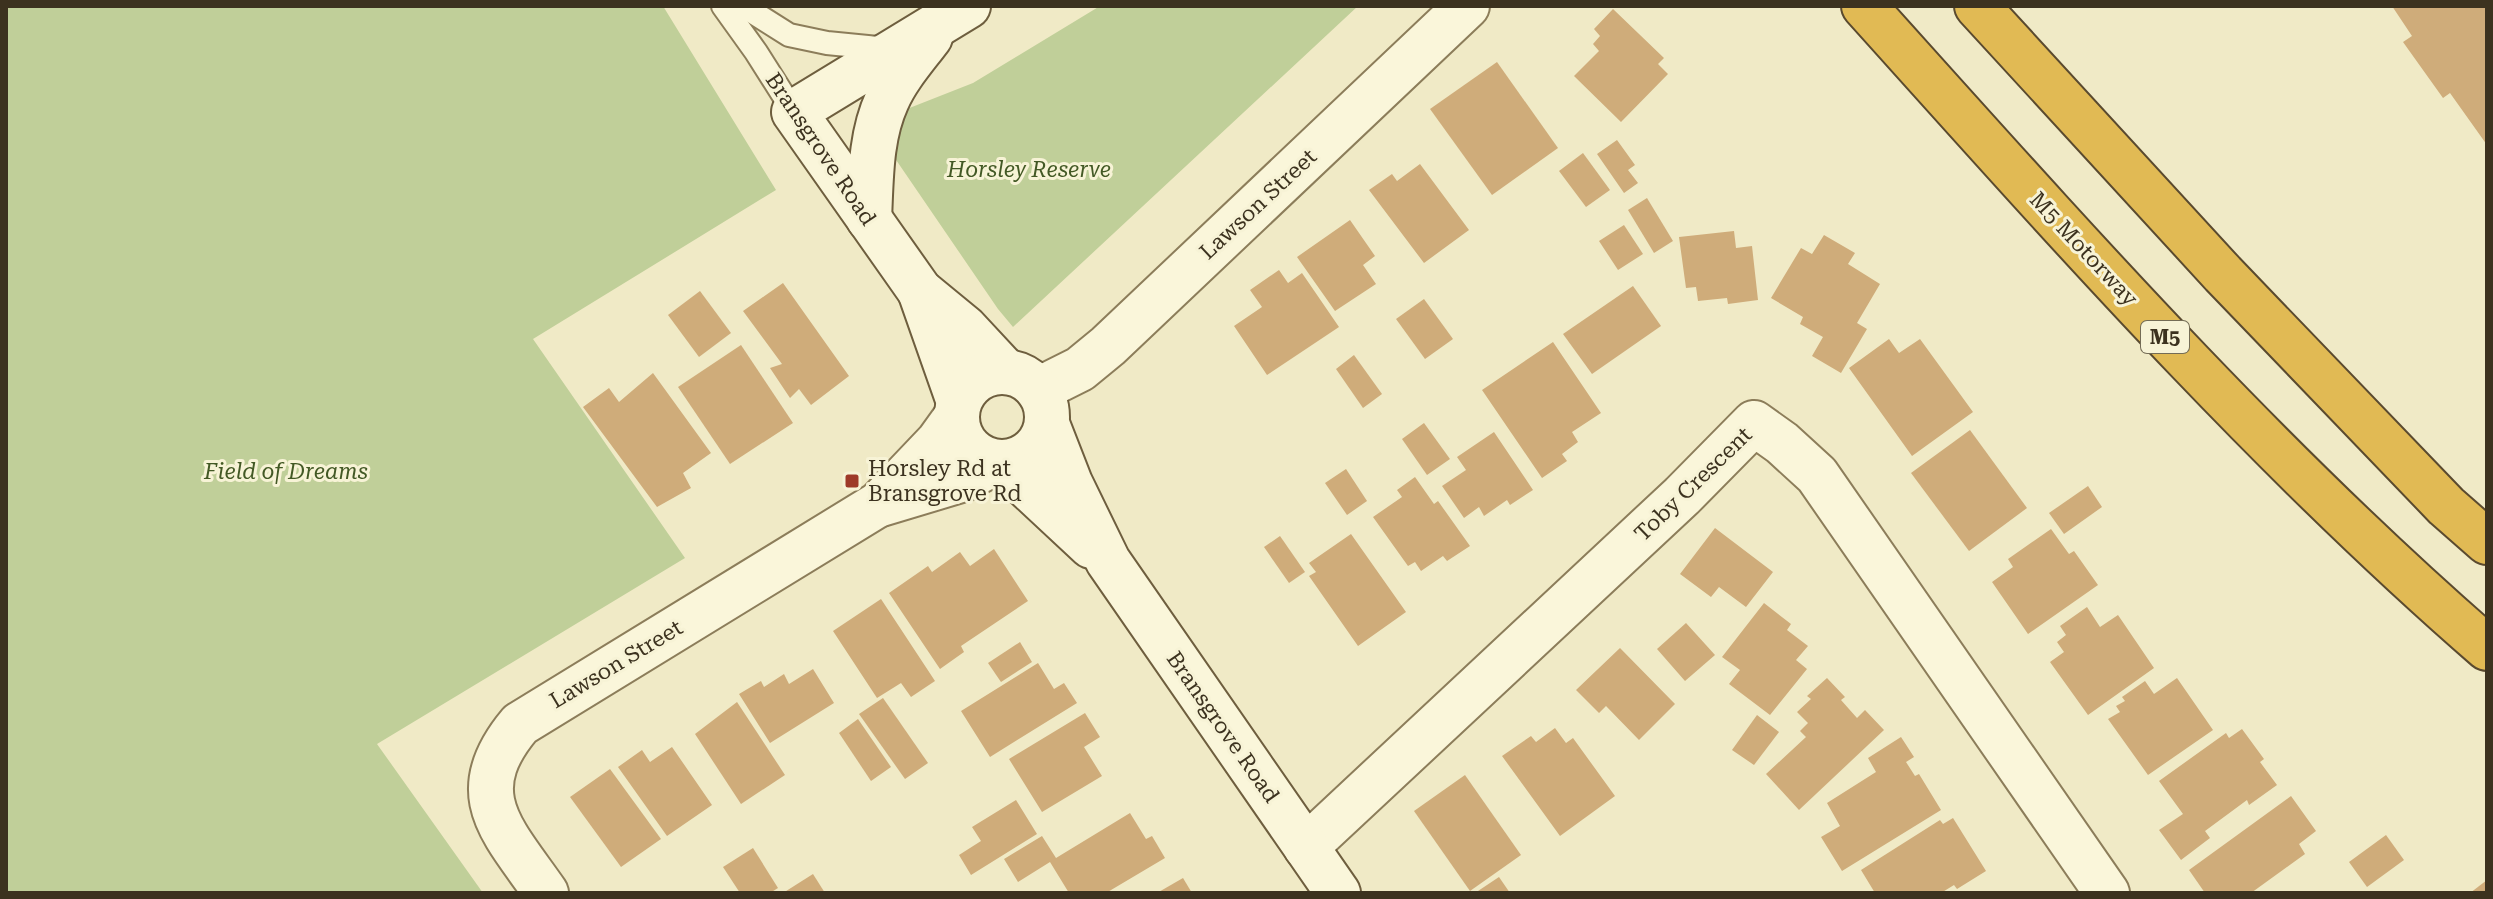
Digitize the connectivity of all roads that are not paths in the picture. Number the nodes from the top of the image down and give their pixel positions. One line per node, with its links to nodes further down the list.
1 (723, 6): 8 (lane, Bransgrove Road)
2 (743, 6): 7 (lane)
3 (1467, 6): 11 (street, Lawson Street)
4 (1864, 6): 17 (highway, M5 Motorway / M5)
5 (1977, 6): 15 (highway)
6 (954, 14): 7 (street); 9 (street)
7 (896, 50): 8 (street)
8 (794, 112): 9 (street, Bransgrove Road)
9 (869, 219): 10 (street, Bransgrove Road)
10 (920, 291): 11 (street, Bransgrove Road); 12 (street, Bransgrove Road)
11 (1030, 395): 12 (street); 13 (street); 16 (street, Bransgrove Road)
12 (958, 410): 13 (street); 14 (street, Lawson Street)
13 (999, 462): 14 (street, Lawson Street); 16 (street, Bransgrove Road)
14 (879, 504): 19 (street, Lawson Street)
15 (2487, 542)
16 (1108, 561): 18 (street, Bransgrove Road)
17 (2487, 648)
18 (1306, 847): 20 (street, Bransgrove Road); 21 (street, Toby Crescent)
19 (546, 893)
20 (1338, 893)
21 (2107, 893)

